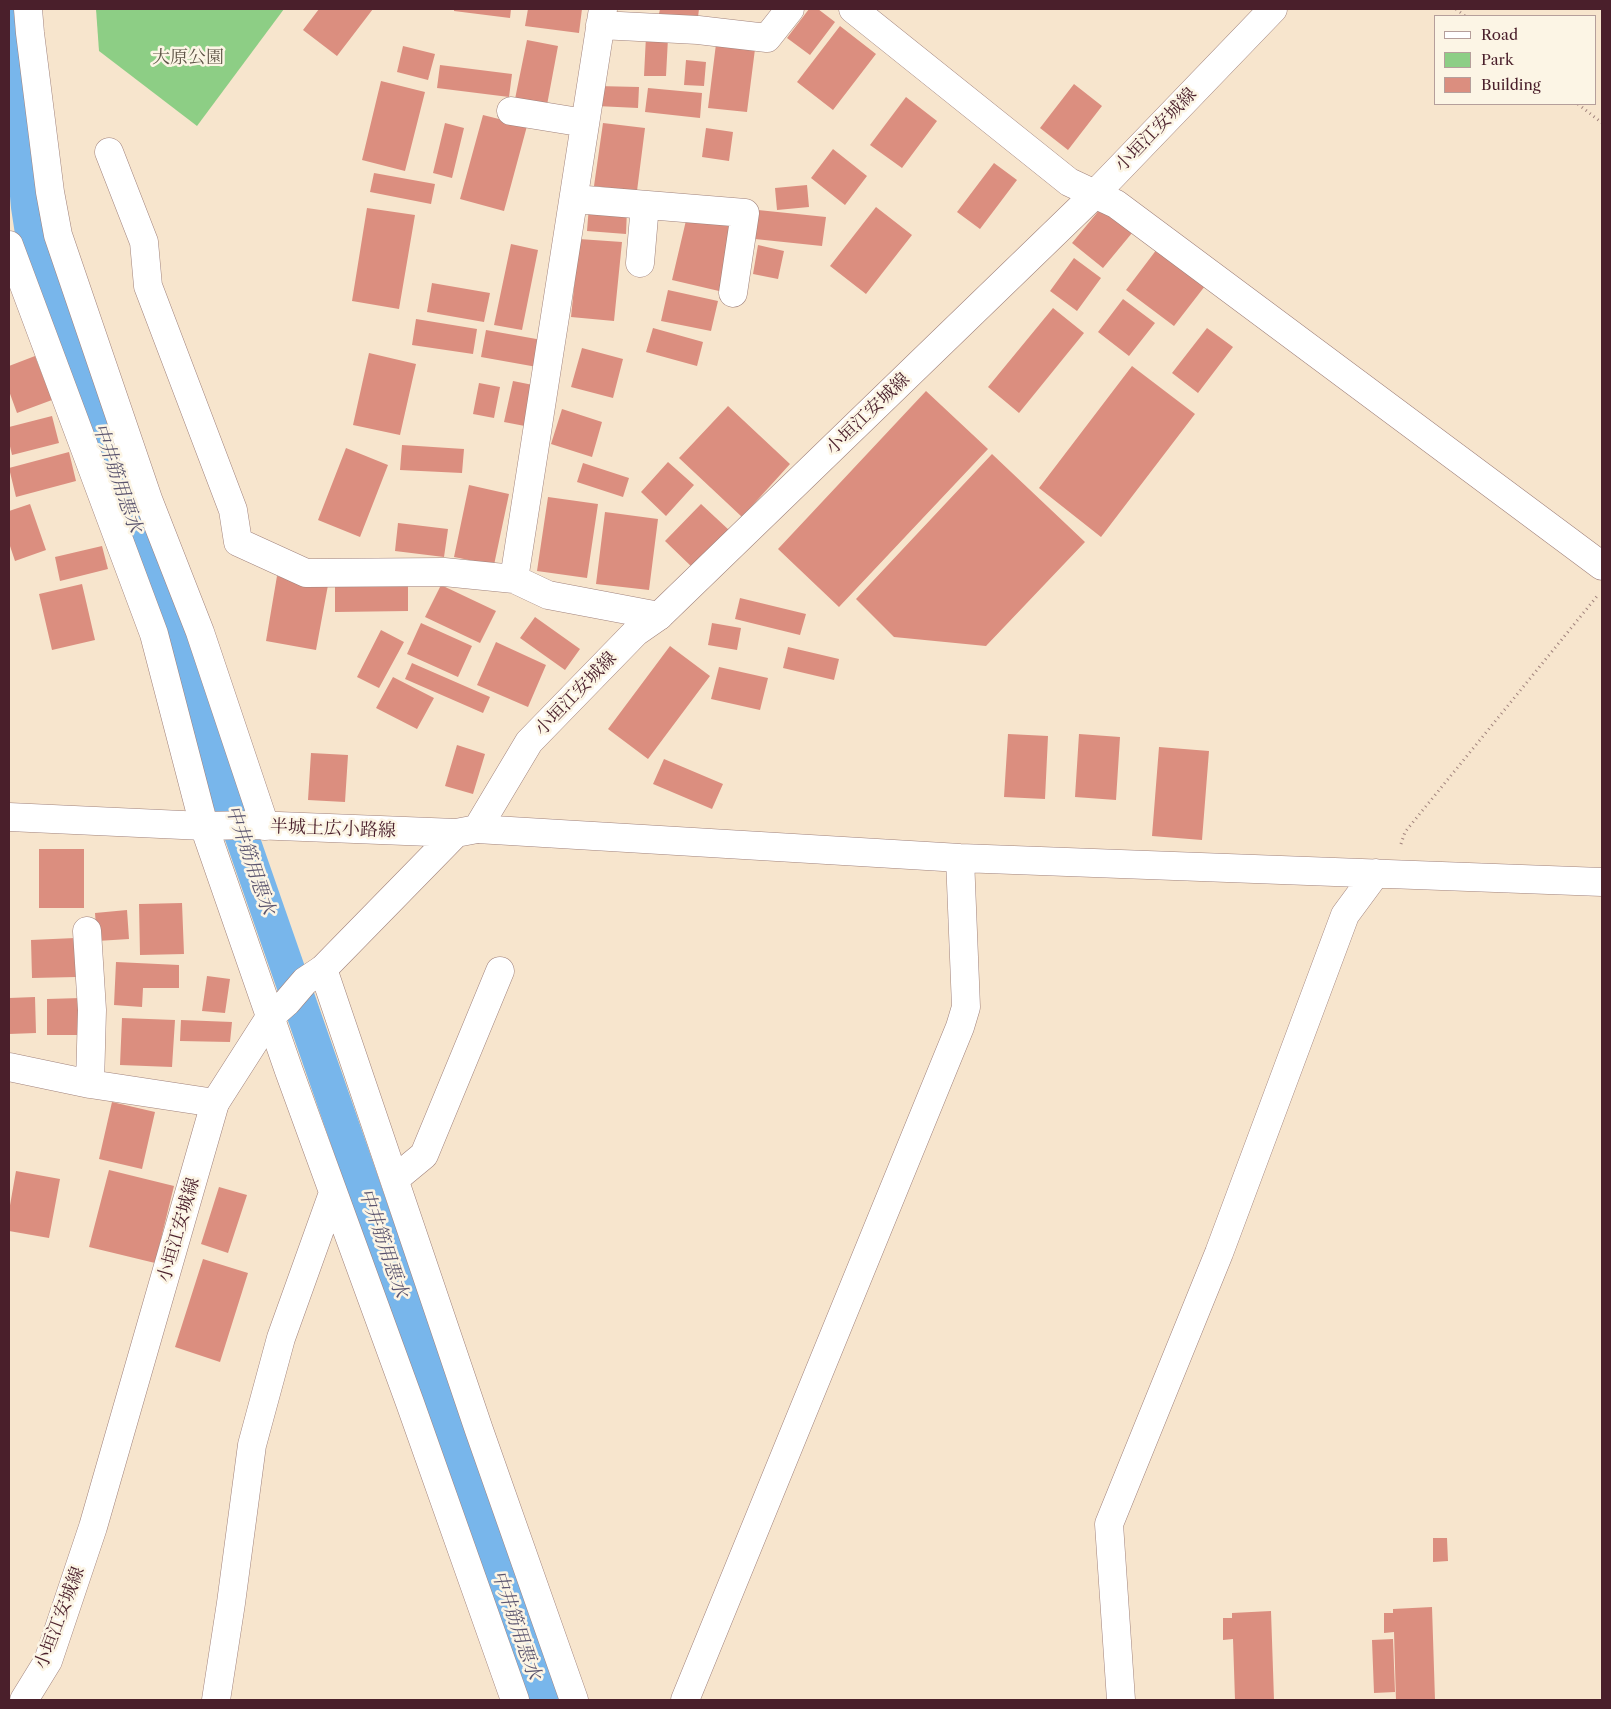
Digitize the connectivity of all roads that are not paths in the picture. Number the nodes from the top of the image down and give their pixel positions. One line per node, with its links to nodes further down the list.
1 (28, 9): 20 (street)
2 (790, 9): 5 (street)
3 (853, 9): 9 (street)
4 (1273, 9): 9 (street, 小垣江安城線)
5 (602, 17): 7 (street)
6 (511, 111): 7 (street)
7 (585, 123): 10 (street)
8 (108, 152): 16 (street)
9 (1094, 195): 15 (street); 17 (street, 小垣江安城線)
10 (574, 199): 11 (street); 16 (street)
11 (645, 205): 13 (street); 14 (street)
12 (9, 245): 19 (street)
13 (640, 263)
14 (733, 293)
15 (1602, 566)
16 (514, 579): 17 (street)
17 (659, 616): 21 (street, 小垣江安城線)
18 (9, 817): 19 (street, 半城土広小路線)
19 (215, 825): 20 (street, 半城土広小路線); 28 (street)
20 (259, 826): 21 (street, 半城土広小路線)
21 (466, 831): 22 (street, 半城土広小路線); 27 (street, 小垣江安城線)
22 (960, 858): 23 (street, 半城土広小路線); 38 (street)
23 (1383, 873): 24 (street, 半城土広小路線); 39 (street)
24 (1602, 882)
25 (87, 931): 30 (street)
26 (500, 970): 32 (street)
27 (314, 975): 28 (street, 小垣江安城線); 32 (street)
28 (279, 1009): 31 (street, 小垣江安城線); 33 (street)
29 (9, 1067): 30 (street)
30 (90, 1084): 31 (street)
31 (215, 1103): 34 (street, 小垣江安城線)
32 (395, 1180): 37 (street)
33 (333, 1193): 35 (street); 36 (street)
34 (24, 1700)
35 (216, 1700)
36 (515, 1700)
37 (574, 1700)
38 (686, 1700)
39 (1121, 1700)

